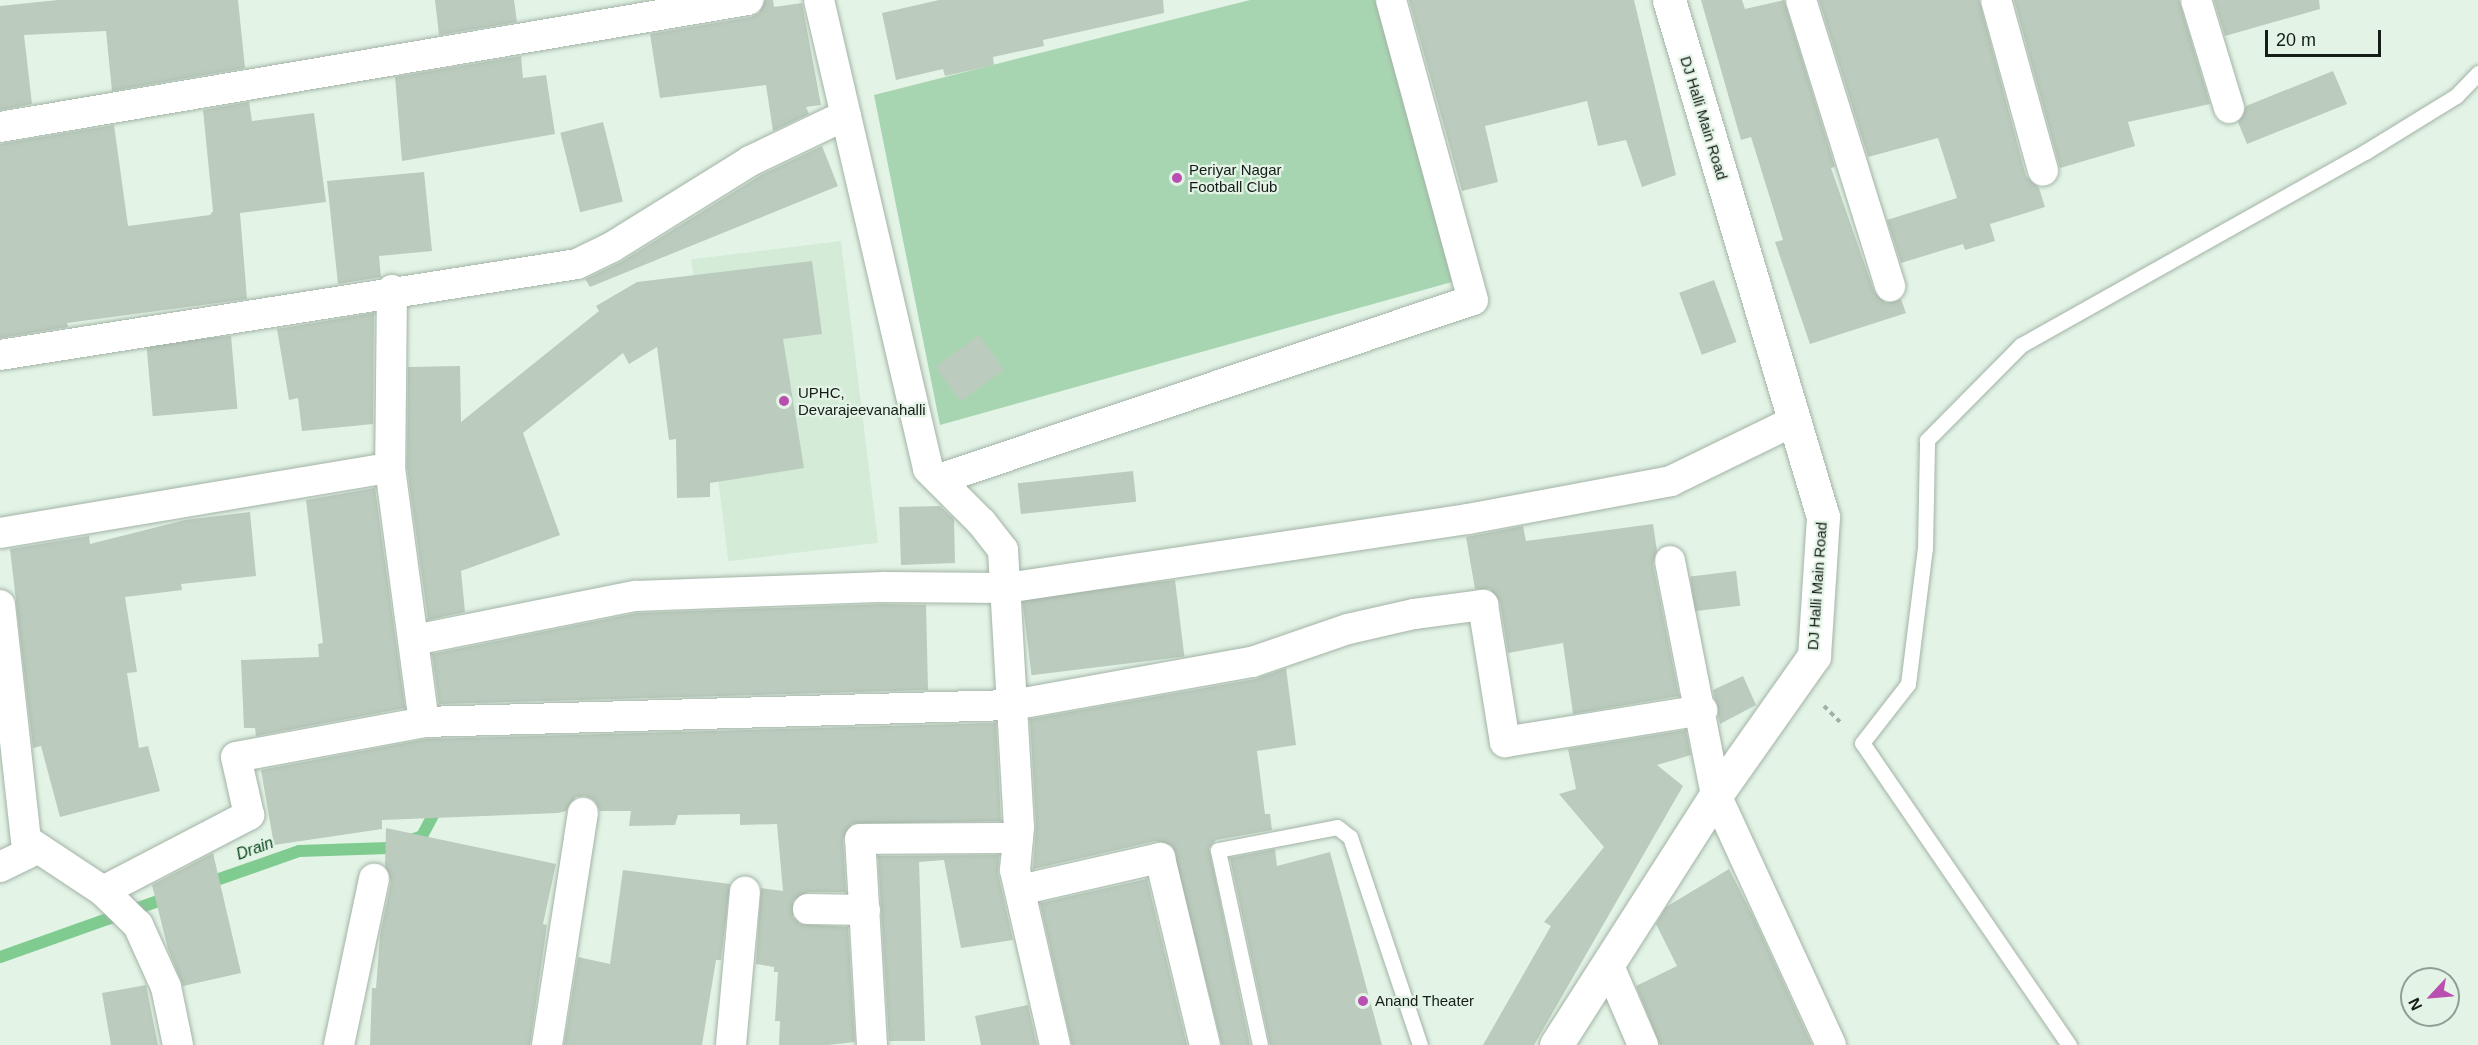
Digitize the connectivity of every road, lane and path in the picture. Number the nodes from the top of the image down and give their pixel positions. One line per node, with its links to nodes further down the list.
1 (748, 0): 11 (street)
2 (819, 0): 10 (street)
3 (1391, 0): 18 (street)
4 (1669, 0): 16 (street, DJ Halli Main Road)
5 (1801, 0): 13 (street)
6 (1996, 0): 12 (street)
7 (2196, 0): 9 (street)
8 (2478, 73): 29 (lane)
9 (2229, 108)
10 (846, 115): 14 (street); 18 (street)
11 (0, 127)
12 (2043, 171)
13 (1890, 286)
14 (392, 290): 15 (street); 17 (street)
15 (0, 355)
16 (1794, 421): 21 (street); 25 (street, DJ Halli Main Road)
17 (390, 468): 19 (street); 23 (street)
18 (939, 479): 21 (street)
19 (0, 533)
20 (1670, 561): 27 (street)
21 (1006, 588): 23 (street); 26 (street)
22 (0, 605): 24 (street)
23 (414, 640): 28 (street)
24 (3, 660): 30 (street)
25 (1798, 679): 29 (path); 31 (street, DJ Halli Main Road)
26 (1012, 705): 27 (street); 28 (street); 33 (street)
27 (1702, 710): 31 (street)
28 (424, 722): 39 (street)
29 (1862, 743): 55 (lane)
30 (9, 775): 34 (street)
31 (1716, 795): 42 (street, DJ Halli Main Road); 54 (street)
32 (583, 813): 45 (street)
33 (1018, 838): 37 (street); 41 (street)
34 (37, 849): 35 (street); 39 (street)
35 (0, 867)
36 (374, 879): 44 (street)
37 (1020, 890): 48 (street); 49 (street)
38 (745, 892): 46 (street)
39 (107, 895): 43 (street)
40 (808, 909): 41 (street)
41 (865, 910): 47 (street)
42 (1609, 966): 52 (street, DJ Halli Main Road); 53 (street)
43 (178, 1045)
44 (339, 1045)
45 (547, 1045)
46 (731, 1045)
47 (872, 1045)
48 (1055, 1045)
49 (1205, 1045)
50 (1260, 1045): 51 (lane)
51 (1420, 1045)
52 (1556, 1045)
53 (1643, 1045)
54 (1831, 1045)
55 (2069, 1045)

